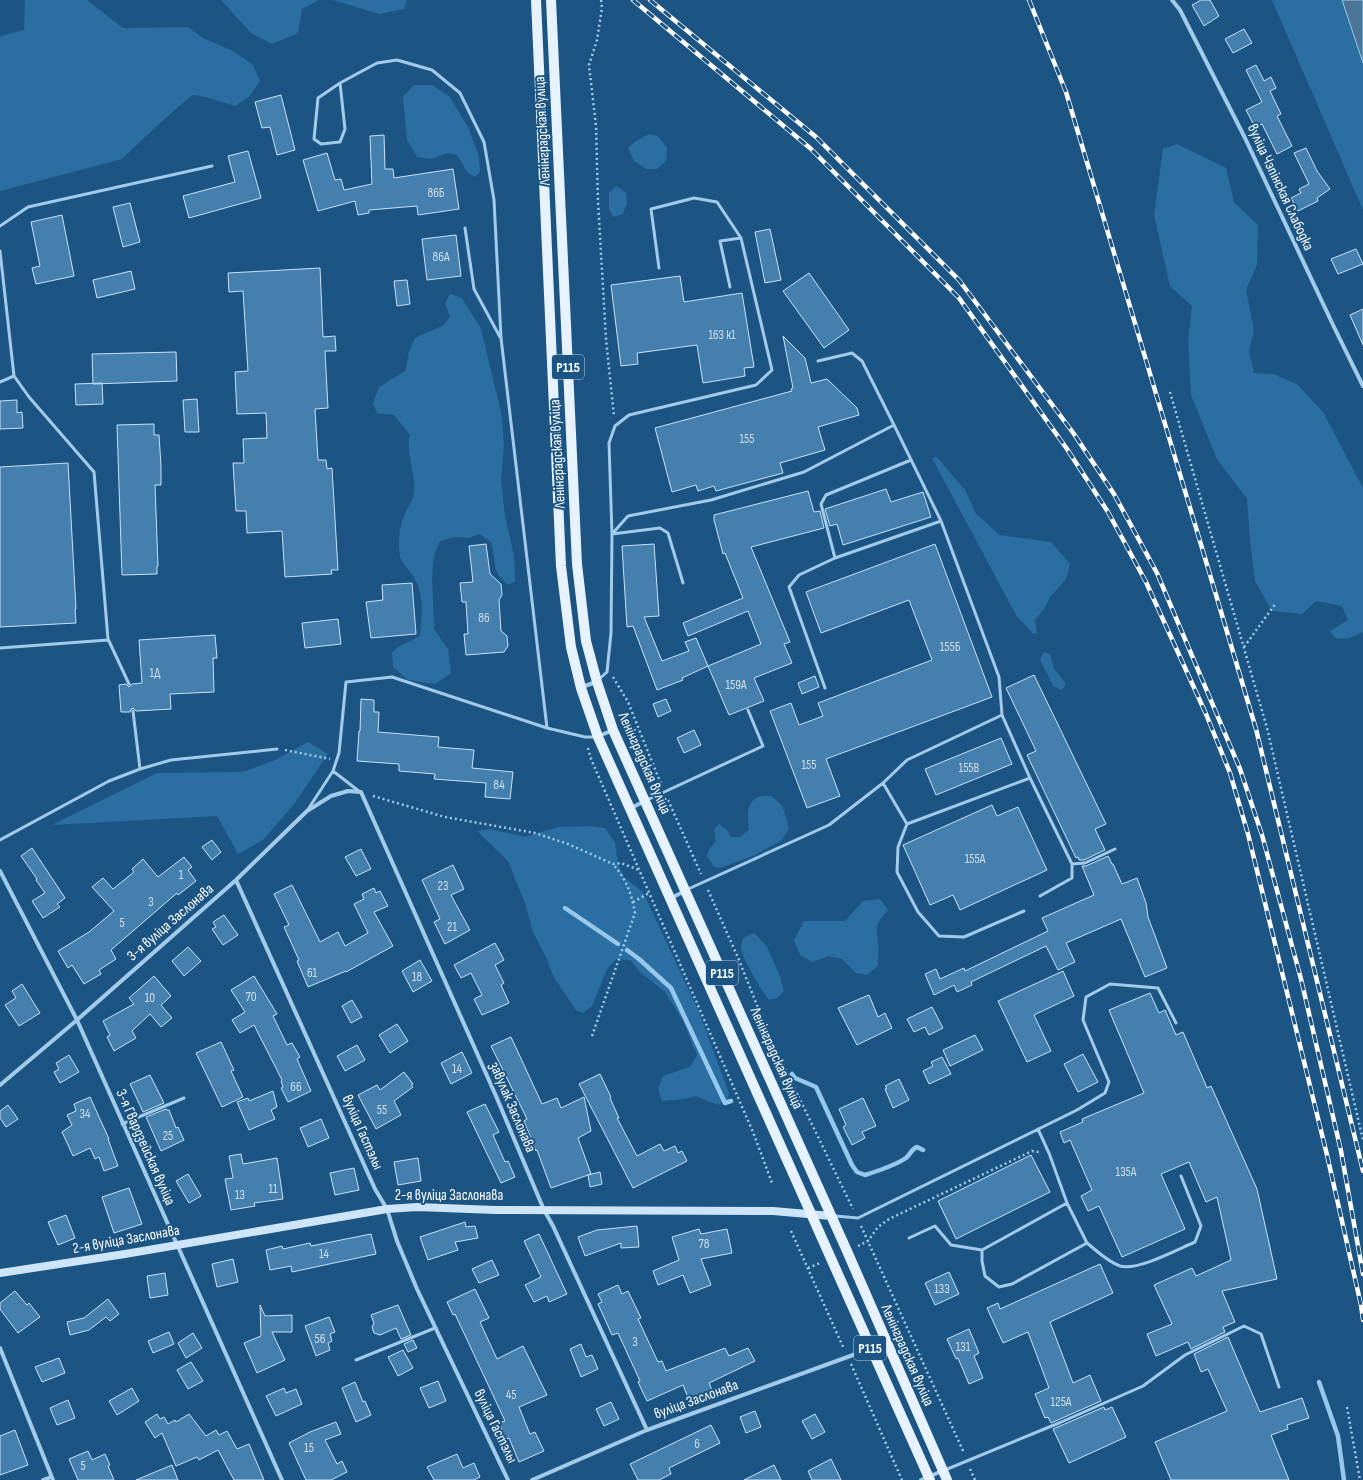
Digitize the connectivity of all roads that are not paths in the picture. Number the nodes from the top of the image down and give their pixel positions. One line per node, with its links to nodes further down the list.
1 (536, 0): 27 (main road, Ленінградская вуліца / Р115)
2 (551, 0): 25 (main road, Ленінградская вуліца / Р115)
3 (1172, 0): 16 (street, вуліца Чэпінская Слабодка)
4 (340, 83): 4 (lane); 12 (lane)
5 (212, 166): 6 (lane)
6 (0, 226)
7 (465, 228): 12 (lane)
8 (741, 238): 10 (lane); 11 (lane); 20 (lane)
9 (0, 251): 14 (lane)
10 (659, 268)
11 (730, 287)
12 (501, 338): 32 (lane)
13 (818, 361): 17 (lane)
14 (14, 376): 15 (lane); 23 (lane)
15 (0, 382)
16 (1363, 386)
17 (894, 425): 18 (lane); 20 (lane)
18 (911, 460): 19 (lane); 21 (lane)
19 (941, 522): 21 (lane); 31 (lane)
20 (612, 534): 22 (lane); 25 (lane)
21 (835, 558): 28 (lane)
22 (683, 583)
23 (108, 640): 24 (lane); 26 (lane)
24 (0, 648)
25 (597, 682): 27 (street); 33 (main road, Ленінградская вуліца / Р115)
26 (129, 684)
27 (581, 688): 34 (main road, Ленінградская вуліца / Р115)
28 (825, 688)
29 (748, 710): 41 (lane)
30 (133, 712): 36 (lane)
31 (1002, 715): 38 (lane); 39 (lane)
32 (547, 728): 34 (lane); 37 (lane)
33 (613, 730): 34 (street); 41 (main road, Ленінградская вуліца / Р115)
34 (598, 736): 42 (main road, Ленінградская вуліца / Р115)
35 (277, 749): 36 (lane)
36 (140, 769): 45 (lane)
37 (333, 771): 40 (lane); 43 (lane)
38 (1030, 778): 44 (lane); 47 (lane)
39 (883, 784): 44 (lane); 50 (lane)
40 (361, 792): 43 (street, 3-я вуліца Заслонава); 63 (street, завулак Заслонава)
41 (646, 801): 42 (street); 50 (main road, Ленінградская вуліца / Р115)
42 (631, 808): 52 (main road, Ленінградская вуліца / Р115)
43 (307, 811): 49 (street, 3-я вуліца Заслонава)
44 (907, 824): 53 (lane)
45 (0, 840)
46 (1115, 849): 47 (lane)
47 (1072, 864): 51 (lane)
48 (0, 871): 54 (street, 3-я Гвардзейская вуліца)
49 (236, 880): 54 (street, 3-я вуліца Заслонава); 62 (street, вуліца Гастэлы)
50 (685, 891): 52 (street); 65 (main road, Ленінградская вуліца / Р115)
51 (1040, 896)
52 (671, 898): 64 (main road, Ленінградская вуліца / Р115)
53 (1024, 911)
54 (77, 1020): 56 (street, 3-я вуліца Заслонава); 58 (street, 3-я Гвардзейская вуліца)
55 (1176, 1023): 59 (lane)
56 (0, 1085)
57 (184, 1098): 58 (lane)
58 (122, 1124): 68 (street, 3-я Гвардзейская вуліца)
59 (1038, 1130): 61 (lane); 65 (lane)
60 (1181, 1176): 67 (lane)
61 (1067, 1203): 67 (lane); 69 (lane)
62 (387, 1209): 63 (main road, 2-я вуліца Заслонава); 68 (main road, 2-я вуліца Заслонава); 71 (street, вуліца Гастэлы)
63 (544, 1210): 64 (main road, 2-я вуліца Заслонава); 77 (street, завулак Заслонава)
64 (812, 1214): 65 (main road, 2-я вуліца Заслонава); 74 (main road, Ленінградская вуліца / Р115)
65 (831, 1216): 72 (main road, Ленінградская вуліца / Р115)
66 (909, 1238): 69 (lane)
67 (1087, 1243): 69 (lane)
68 (176, 1244): 70 (main road, 2-я вуліца Заслонава); 82 (street, 3-я Гвардзейская вуліца)
69 (982, 1250)
70 (0, 1273)
71 (435, 1328): 75 (lane); 83 (street, вуліца Гастэлы)
72 (886, 1343): 74 (street, вуліца Заслонава); 78 (main road, Ленінградская вуліца / Р115)
73 (0, 1348): 79 (street)
74 (871, 1349): 77 (street, вуліца Заслонава); 80 (main road, Ленінградская вуліца / Р115)
75 (356, 1360)
76 (1279, 1387): 78 (lane)
77 (647, 1430): 84 (street, вуліца Заслонава)
78 (943, 1470): 80 (street); 85 (main road, Ленінградская вуліца / Р115)
79 (52, 1478): 81 (street)
80 (926, 1479)
81 (43, 1480)
82 (282, 1480)
83 (508, 1480)
84 (532, 1480)
85 (947, 1480)

